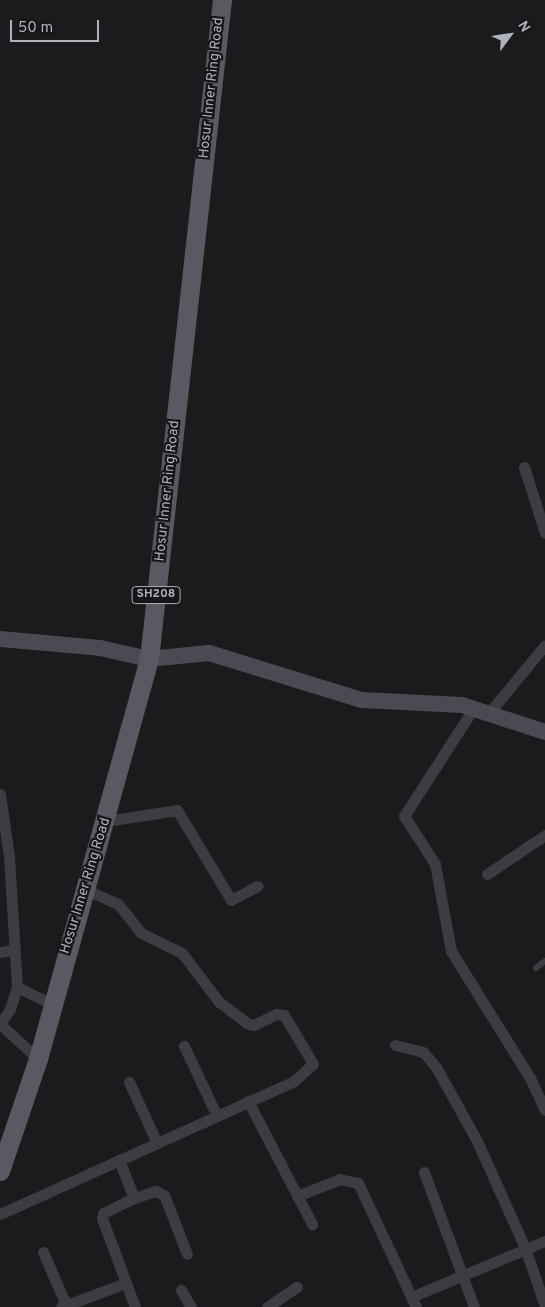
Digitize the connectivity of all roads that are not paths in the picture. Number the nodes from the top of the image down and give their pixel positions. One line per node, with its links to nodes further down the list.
1 (222, 0): 6 (main road, Hosur Inner Ring Road / SH208)
2 (524, 467): 3 (street)
3 (545, 533)
4 (0, 639): 6 (street)
5 (545, 645): 7 (street)
6 (149, 659): 7 (street); 10 (main road, Hosur Inner Ring Road / SH208)
7 (480, 711): 8 (street); 28 (street)
8 (545, 732)
9 (0, 794): 11 (street)
10 (106, 821): 14 (street); 15 (main road, Hosur Inner Ring Road / SH208)
11 (3, 834): 16 (street)
12 (545, 835): 13 (street)
13 (486, 874)
14 (257, 886)
15 (84, 889): 21 (main road, Hosur Inner Ring Road / SH208); 27 (street)
16 (14, 950): 17 (street); 20 (street)
17 (0, 952)
18 (545, 961): 19 (lane)
19 (536, 968)
20 (17, 987): 21 (street); 22 (street)
21 (52, 1004): 25 (main road, Hosur Inner Ring Road / SH208)
22 (0, 1024): 25 (street)
23 (395, 1045): 40 (street)
24 (184, 1046): 29 (street)
25 (38, 1058): 30 (main road, Hosur Inner Ring Road / SH208)
26 (129, 1082): 31 (street)
27 (248, 1101): 29 (street); 35 (street)
28 (545, 1110)
29 (217, 1116): 31 (street)
30 (4, 1142): 33 (main road, Hosur Inner Ring Road / SH208)
31 (157, 1143): 32 (street)
32 (119, 1160): 36 (street); 37 (street)
33 (0, 1172)
34 (424, 1172): 43 (street)
35 (297, 1196): 38 (street); 47 (street)
36 (134, 1198): 42 (street); 44 (street)
37 (0, 1214)
38 (312, 1224)
39 (545, 1241): 40 (street)
40 (525, 1248): 43 (street); 49 (street)
41 (43, 1252): 48 (street)
42 (187, 1254)
43 (464, 1274): 47 (street); 53 (street)
44 (126, 1283): 48 (street); 50 (street)
45 (297, 1287): 52 (street)
46 (181, 1290): 51 (street)
47 (413, 1302)
48 (64, 1306)
49 (545, 1306)
50 (135, 1307)
51 (190, 1307)
52 (267, 1307)
53 (474, 1307)

